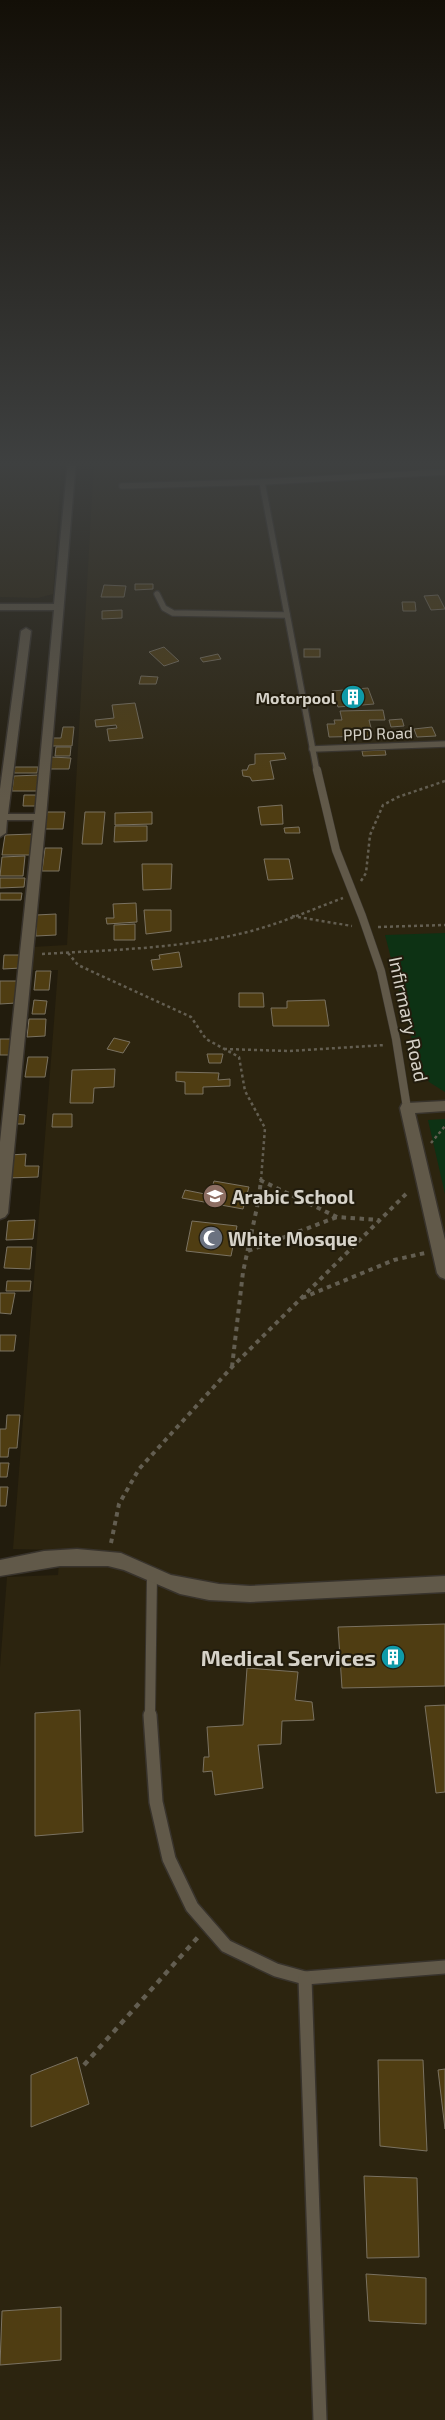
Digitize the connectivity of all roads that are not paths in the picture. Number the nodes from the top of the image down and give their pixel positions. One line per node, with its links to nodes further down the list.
1 (61, 573): 5 (street)
2 (279, 573): 6 (lane, Infirmary Road)
3 (157, 594): 6 (lane)
4 (0, 607): 5 (street)
5 (58, 607): 11 (street)
6 (287, 614): 9 (lane, Infirmary Road)
7 (26, 631): 10 (street)
8 (445, 744): 9 (lane, PPD Road)
9 (312, 749): 14 (lane, Infirmary Road)
10 (1, 817): 11 (street); 12 (street)
11 (40, 817): 15 (street)
12 (0, 833)
13 (445, 1106): 14 (street)
14 (407, 1108): 17 (street, Infirmary Road)
15 (5, 1119): 16 (street)
16 (0, 1213)
17 (445, 1274)
18 (0, 1568): 19 (street)
19 (152, 1575): 20 (street); 22 (lane)
20 (445, 1584)
21 (445, 1967): 22 (lane)
22 (305, 1978): 23 (lane)
23 (320, 2420)

